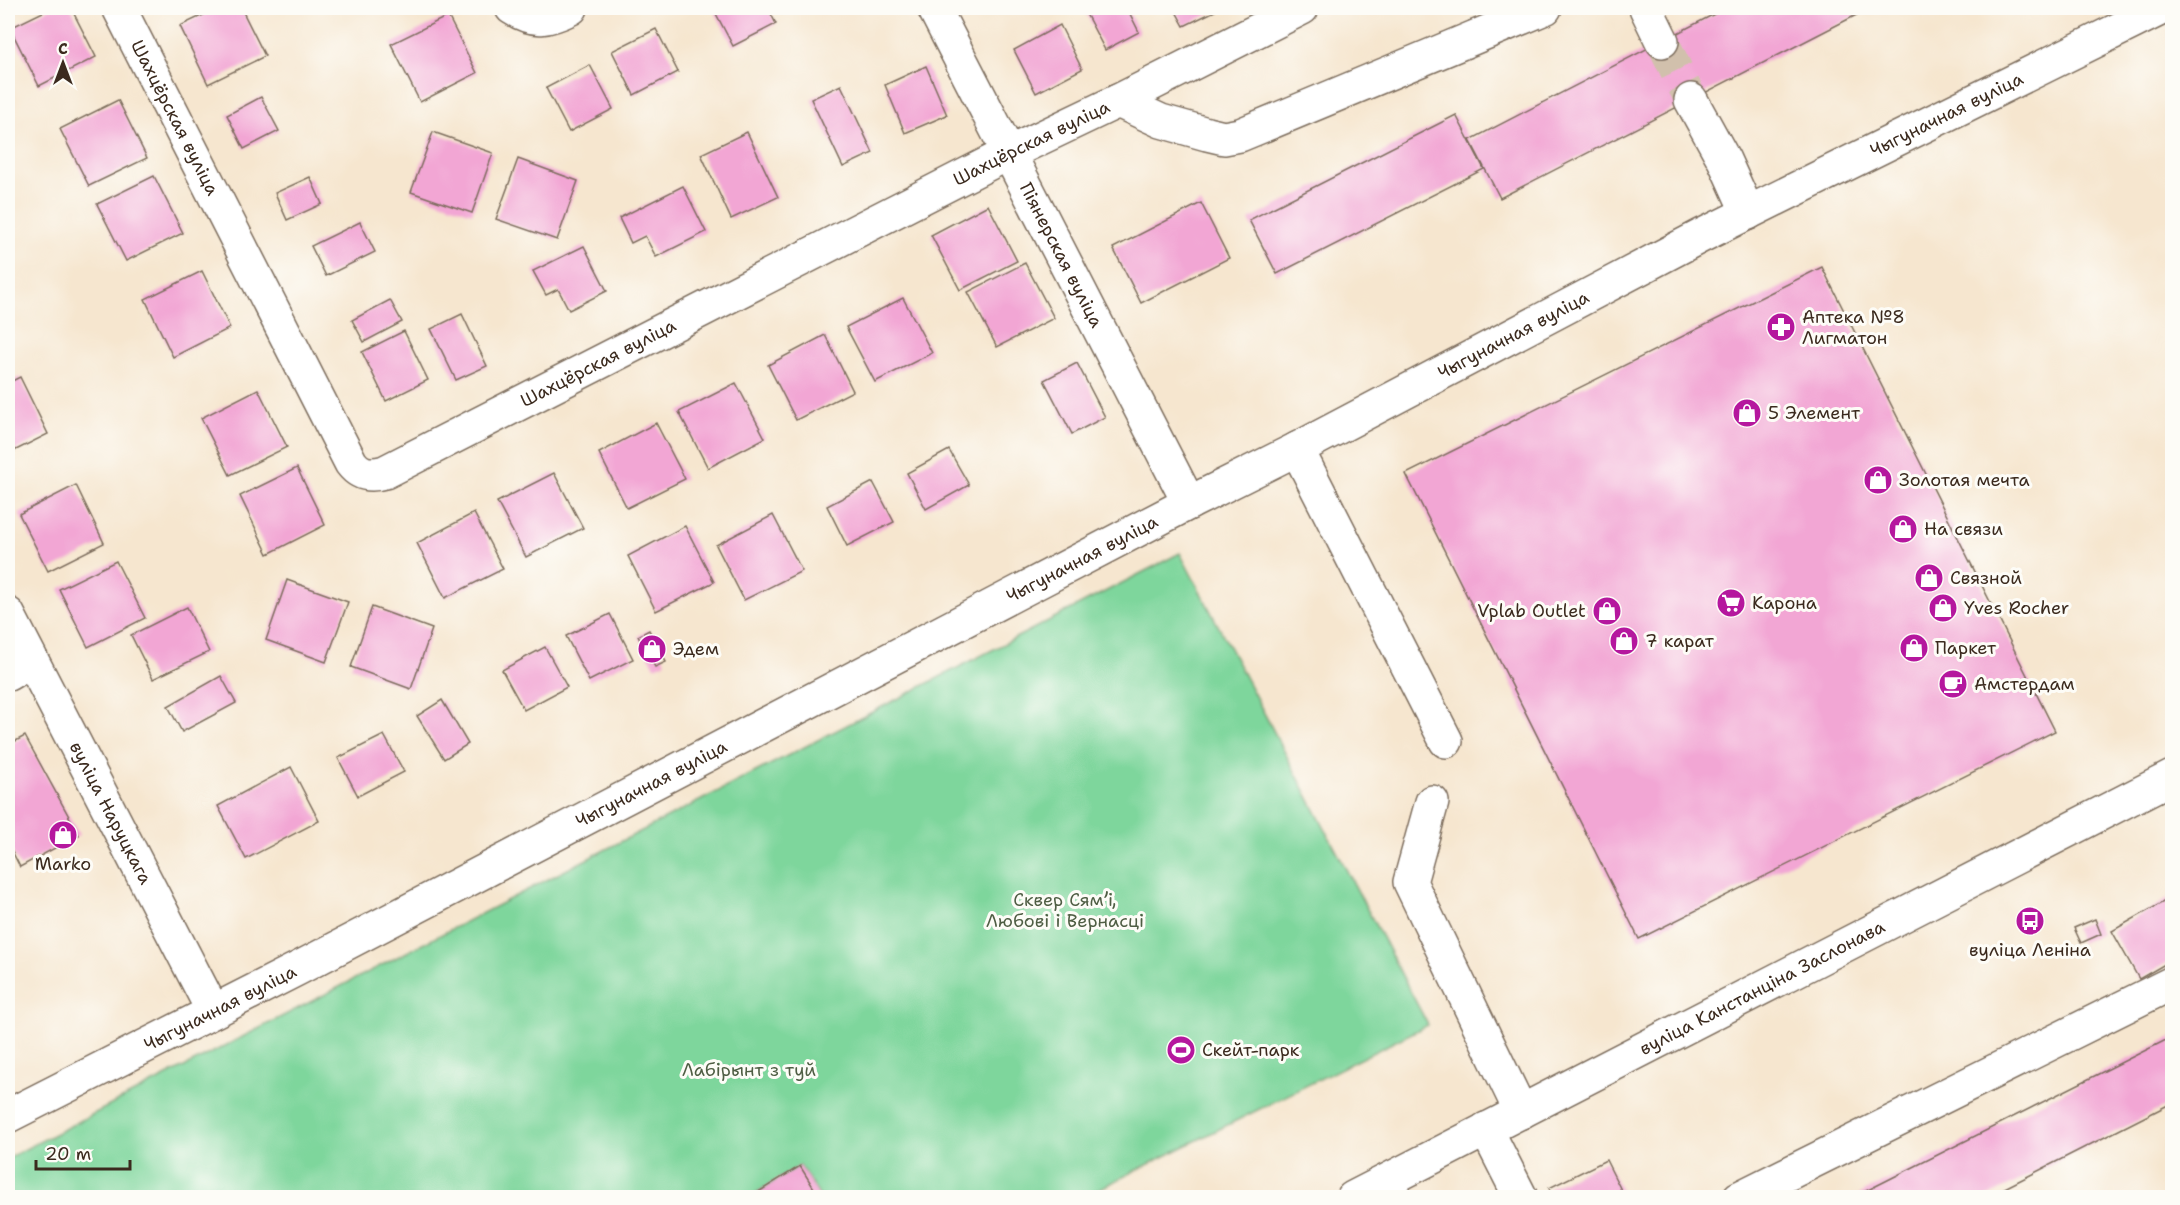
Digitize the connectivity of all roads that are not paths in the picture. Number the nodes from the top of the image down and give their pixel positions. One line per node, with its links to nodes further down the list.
1 (119, 8): 12 (main road, Шахцёрская вуліца)
2 (512, 8): 3 (main road)
3 (571, 8)
4 (934, 8): 12 (main road, Піянерская вуліца)
5 (1302, 8): 11 (main road, Шахцёрская вуліца)
6 (1545, 8): 11 (main road)
7 (1646, 8): 9 (main road)
8 (2149, 10): 13 (main road, Чыгуначная вуліца)
9 (1662, 41)
10 (1691, 100): 13 (main road)
11 (1118, 101): 12 (main road, Шахцёрская вуліца)
12 (1009, 153): 15 (main road, Піянерская вуліца)
13 (1748, 213): 14 (main road, Чыгуначная вуліца)
14 (1297, 449): 15 (main road, Чыгуначная вуліца); 18 (main road)
15 (1189, 503): 22 (main road, Чыгуначная вуліца)
16 (8, 614): 17 (main road, вуліца Наруцкага)
17 (19, 667): 22 (main road, вуліца Наруцкага)
18 (1446, 741)
19 (2172, 777): 23 (main road, вуліца Канстанціна Заслонава)
20 (1432, 802): 23 (main road)
21 (2172, 983): 28 (main road)
22 (213, 1011): 24 (main road, Чыгуначная вуліца)
23 (1521, 1112): 25 (main road, вуліца Канстанціна Заслонава)
24 (8, 1116)
25 (1486, 1129): 26 (main road, вуліца Канстанціна Заслонава); 27 (main road)
26 (1353, 1197)
27 (1521, 1197)
28 (1739, 1197)

